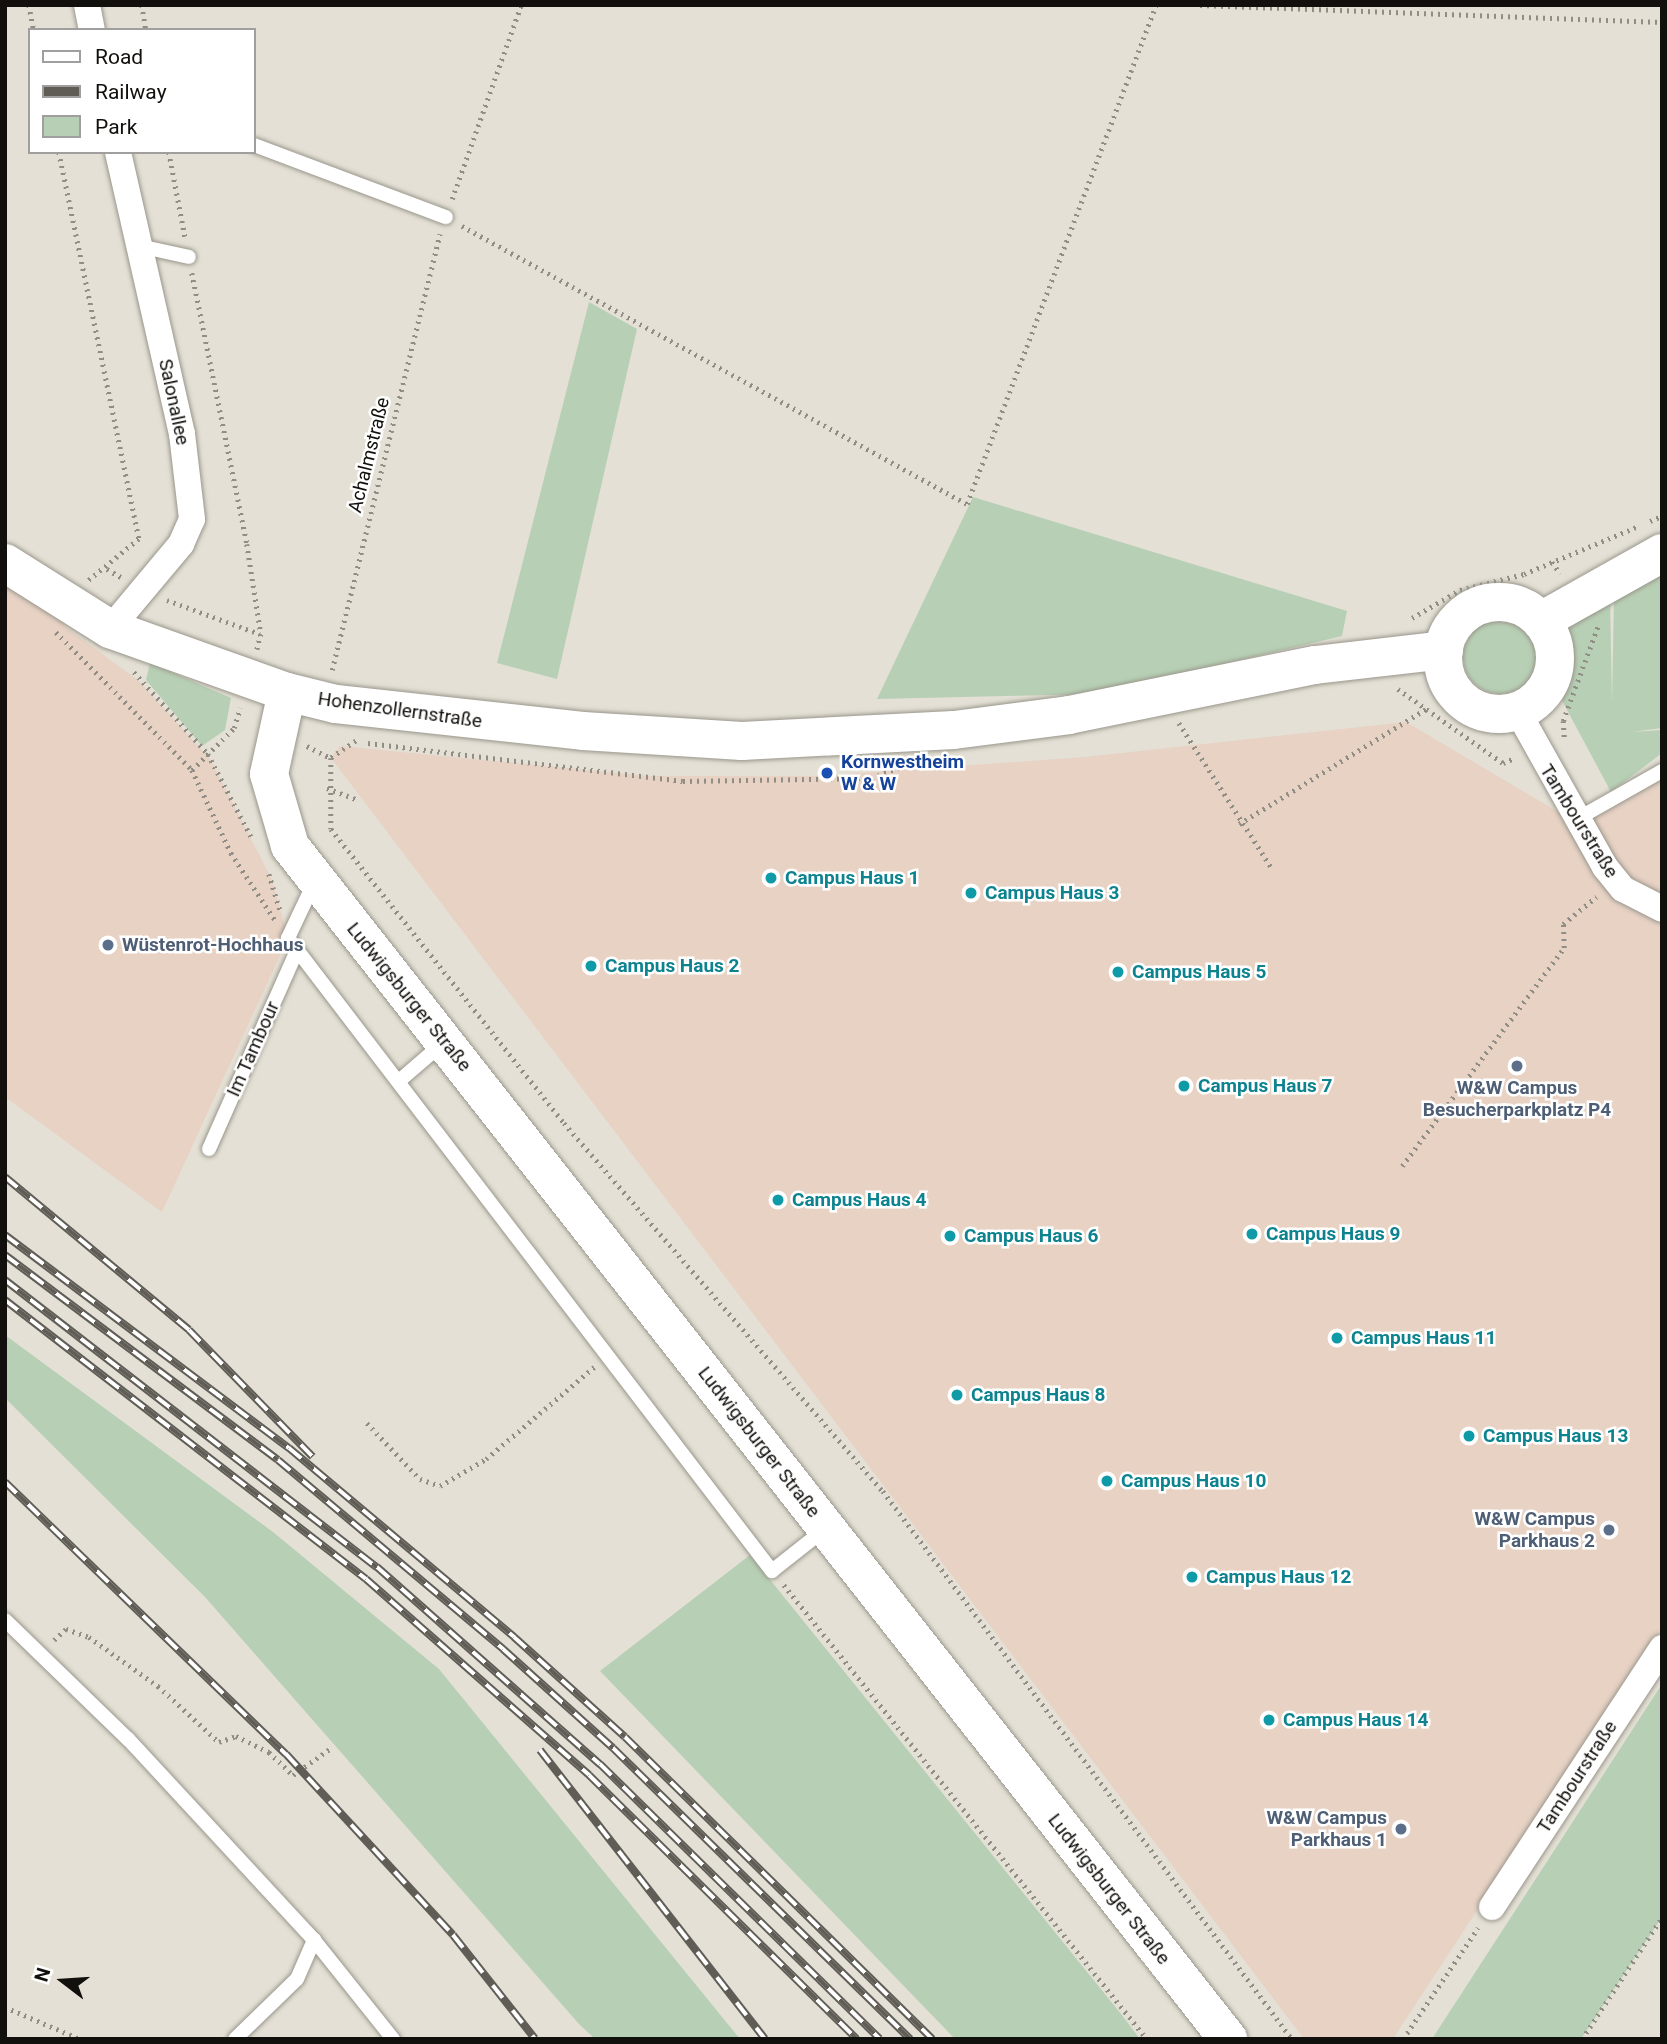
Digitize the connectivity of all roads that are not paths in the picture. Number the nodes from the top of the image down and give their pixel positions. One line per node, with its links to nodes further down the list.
1 (87, 5): 2 (street)
2 (92, 28)
3 (256, 146): 5 (lane)
4 (118, 154): 6 (street, Salonallee)
5 (446, 217)
6 (139, 246): 7 (lane); 11 (street, Salonallee)
7 (189, 257)
8 (1662, 553): 10 (main road)
9 (5, 564): 11 (main road, Hohenzollernstraße)
10 (1541, 621): 12 (main road); 14 (main road)
11 (88, 623): 13 (main road, Hohenzollernstraße)
12 (1444, 650): 13 (main road, Hohenzollernstraße); 14 (main road)
13 (287, 692): 17 (main road, Ludwigsburger Straße)
14 (1518, 712): 16 (street, Tambourstraße)
15 (1662, 771): 16 (lane)
16 (1577, 819): 18 (street, Tambourstraße)
17 (315, 881): 19 (lane); 20 (main road, Ludwigsburger Straße)
18 (1662, 909)
19 (297, 950): 21 (lane); 22 (lane, Im Tambour)
20 (446, 1041): 21 (lane); 23 (main road, Ludwigsburger Straße)
21 (399, 1082): 23 (lane)
22 (209, 1149)
23 (826, 1528): 30 (main road, Ludwigsburger Straße)
24 (5, 1620): 27 (lane)
25 (1662, 1648): 26 (street, Tambourstraße)
26 (1492, 1907)
27 (314, 1940): 28 (lane); 29 (lane)
28 (234, 2039)
29 (393, 2039)
30 (1228, 2039)

